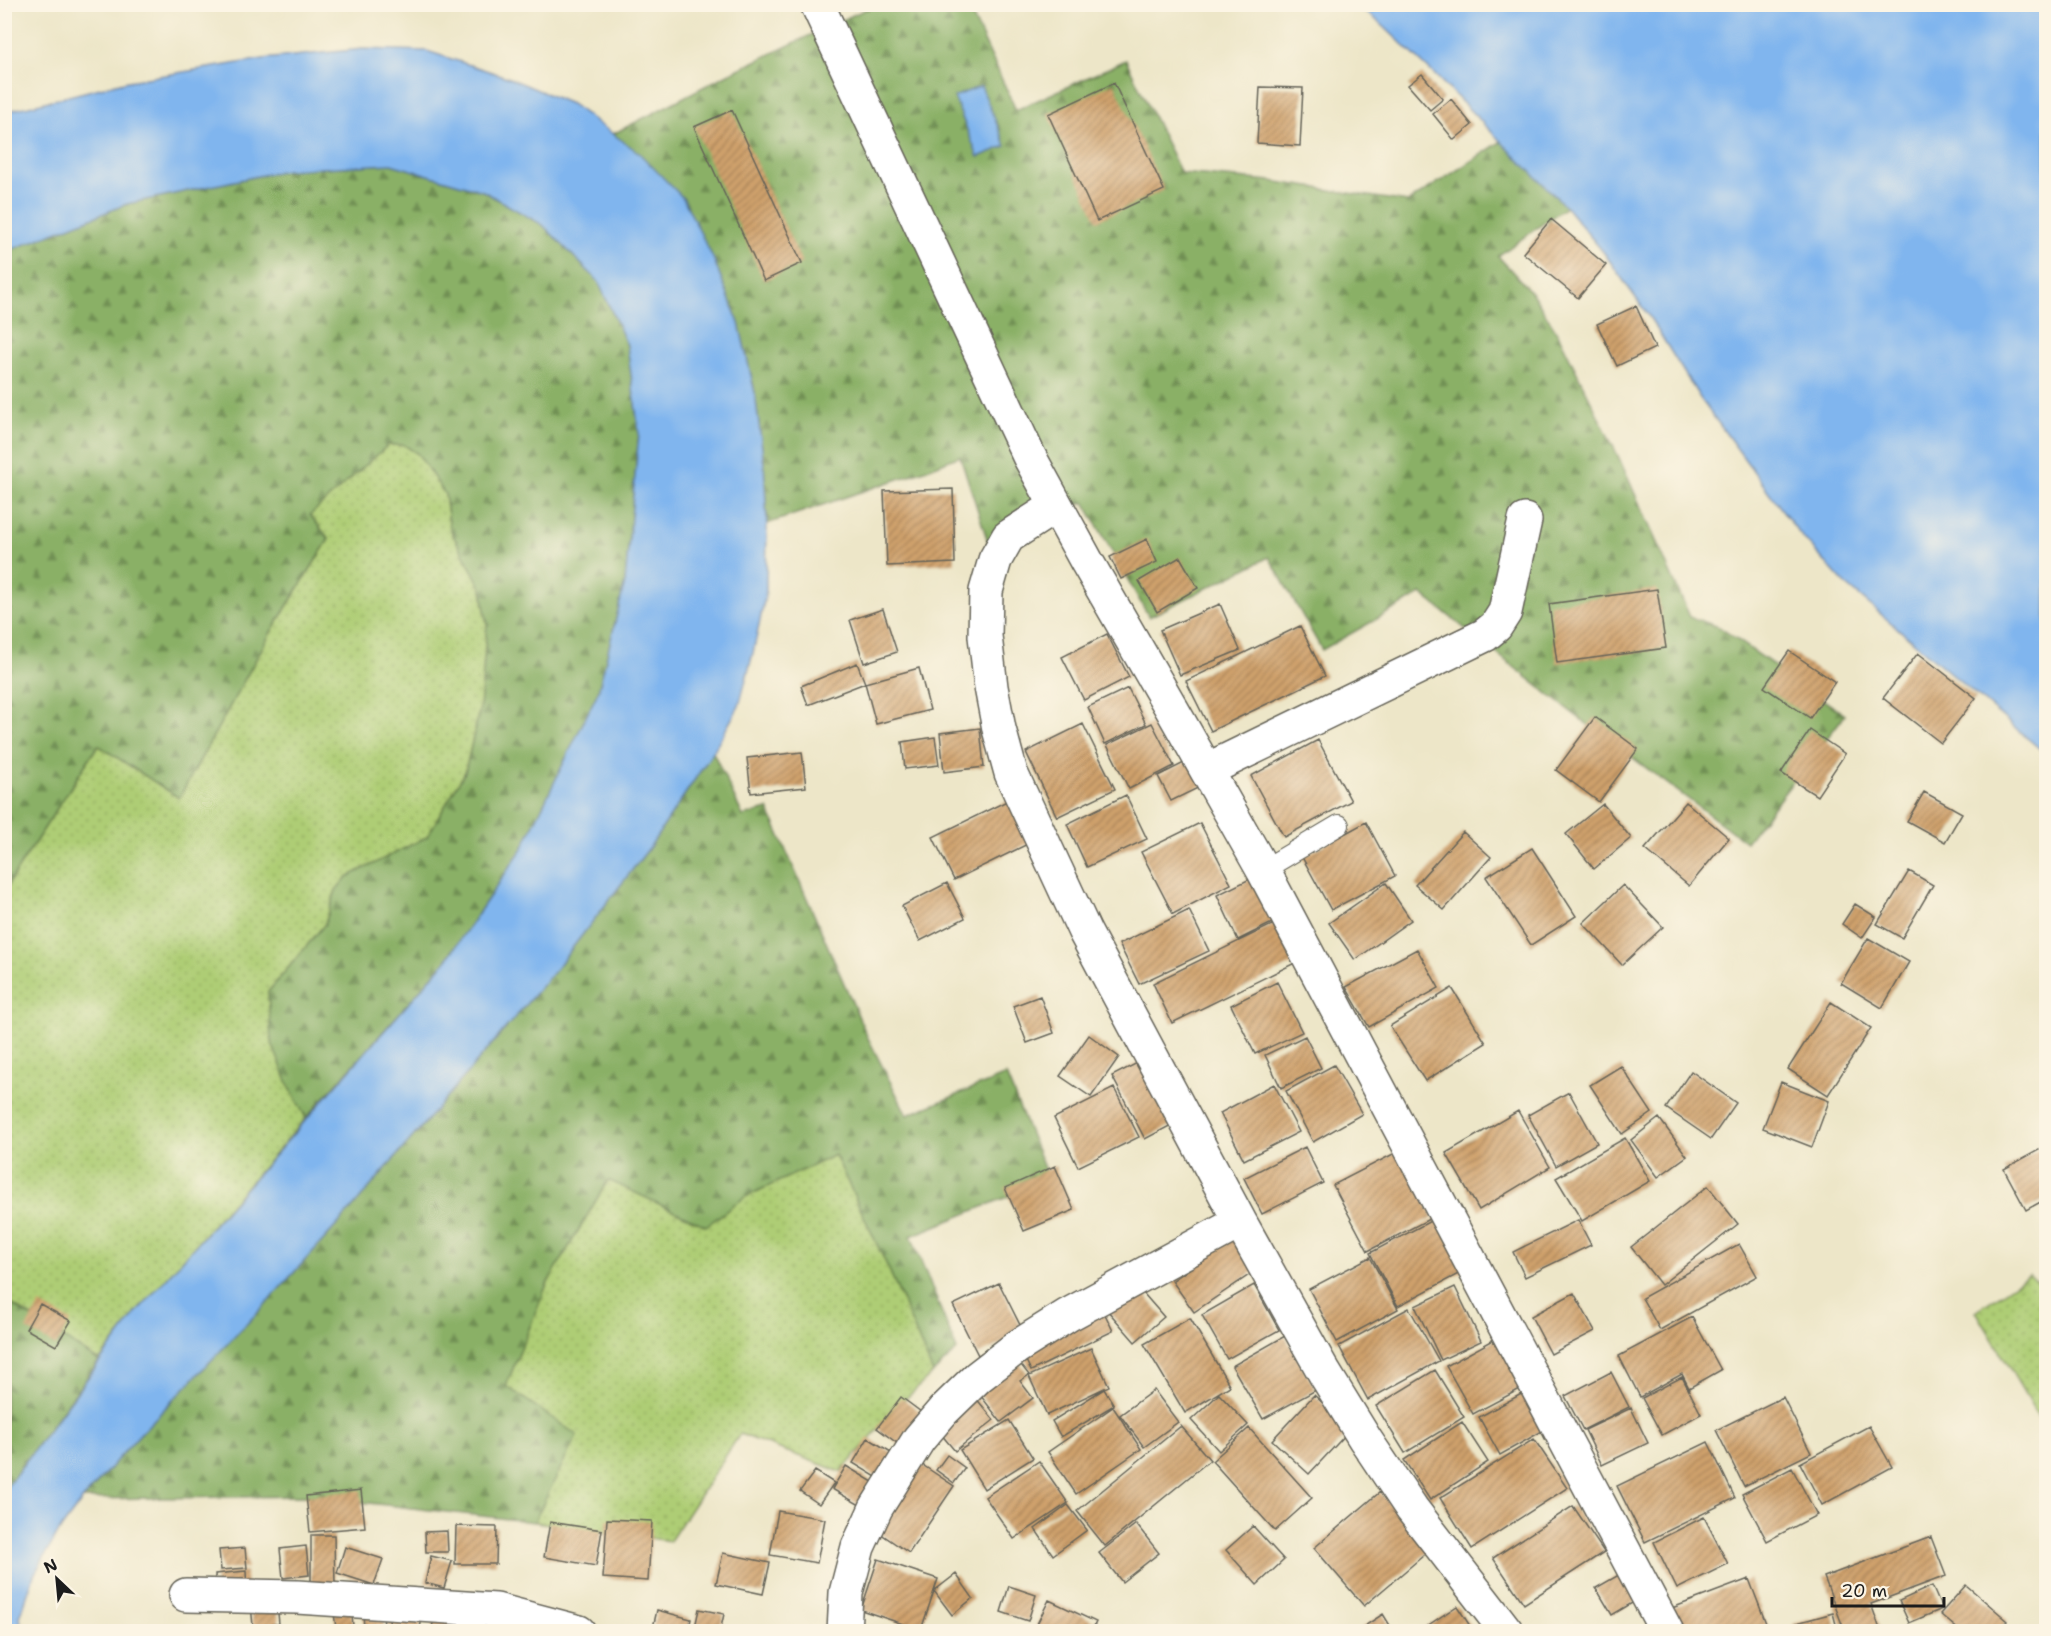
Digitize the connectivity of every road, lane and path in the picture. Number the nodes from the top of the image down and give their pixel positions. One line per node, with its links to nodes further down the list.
1 (816, 4): 2 (street)
2 (1056, 507): 4 (street); 7 (street)
3 (1525, 520): 4 (street)
4 (1207, 770): 6 (street)
5 (1339, 825): 6 (lane)
6 (1263, 870): 12 (street)
7 (1240, 1222): 10 (street); 11 (street)
8 (186, 1594): 9 (street)
9 (579, 1632)
10 (844, 1632)
11 (1507, 1632)
12 (1667, 1632)

